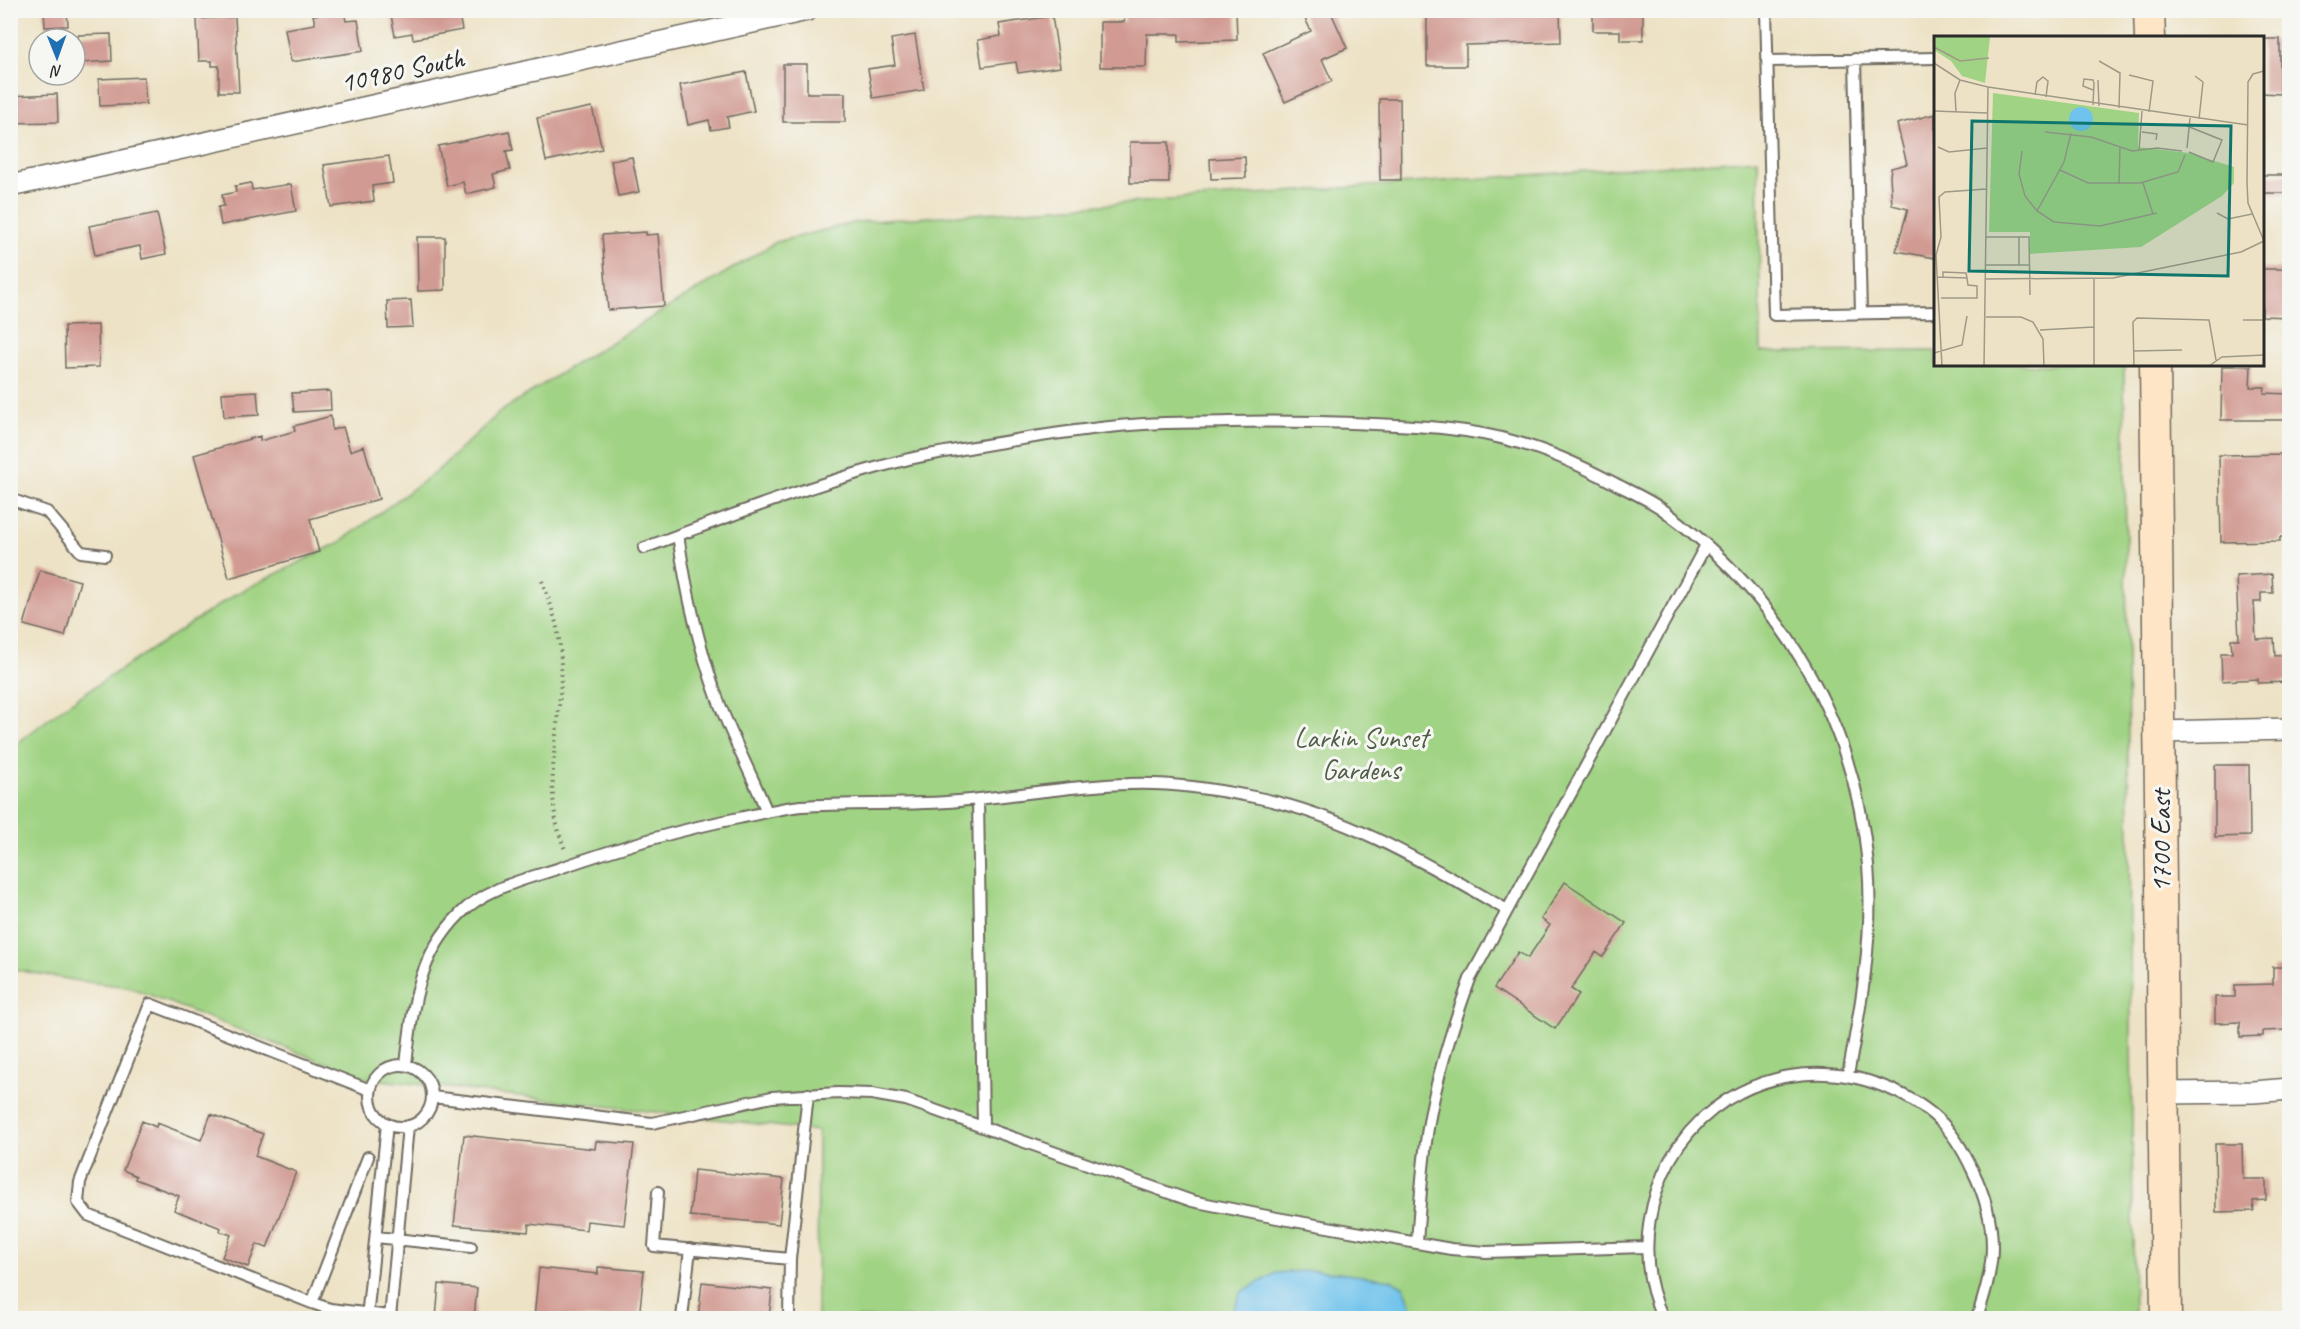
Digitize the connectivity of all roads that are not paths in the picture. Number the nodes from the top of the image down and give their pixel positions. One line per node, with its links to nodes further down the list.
1 (807, 10): 8 (street, 10980 South)
2 (1766, 10): 7 (lane)
3 (2149, 10): 4 (main road)
4 (2150, 36)
5 (1934, 58): 6 (lane)
6 (1855, 59): 7 (lane); 10 (lane)
7 (1767, 61): 10 (lane)
8 (10, 186)
9 (1934, 312): 10 (lane)
10 (1861, 313)
11 (2155, 366): 18 (main road, 1700 East)
12 (10, 499): 16 (lane)
13 (678, 535): 14 (lane); 15 (lane); 20 (lane)
14 (1706, 545): 21 (lane); 23 (lane)
15 (644, 548)
16 (105, 555)
17 (2289, 729): 18 (street)
18 (2159, 732): 26 (main road, 1700 East)
19 (978, 799): 20 (lane); 21 (lane); 31 (lane)
20 (767, 812): 22 (lane)
21 (1507, 909): 38 (lane)
22 (406, 1064): 25 (lane); 28 (lane)
23 (1848, 1076): 40 (lane); 49 (lane)
24 (2289, 1089): 26 (street)
25 (370, 1090): 29 (lane); 43 (lane)
26 (2163, 1093): 50 (main road, 1700 East)
27 (808, 1094): 28 (lane); 31 (lane); 42 (lane)
28 (432, 1097): 30 (lane)
29 (387, 1124): 30 (lane); 33 (lane)
30 (408, 1126): 34 (lane)
31 (983, 1127): 38 (lane)
32 (368, 1157): 43 (lane)
33 (383, 1163): 34 (lane); 36 (lane)
34 (404, 1166): 37 (lane)
35 (658, 1191): 41 (lane)
36 (376, 1237): 37 (lane); 44 (lane)
37 (397, 1239): 39 (lane); 45 (lane)
38 (1417, 1242): 40 (lane)
39 (471, 1247)
40 (1645, 1247): 48 (lane)
41 (690, 1249): 42 (lane); 46 (lane)
42 (790, 1259): 47 (lane)
43 (312, 1302): 44 (lane)
44 (368, 1316): 45 (lane)
45 (390, 1317)
46 (682, 1318)
47 (789, 1318)
48 (1663, 1318)
49 (1977, 1318)
50 (2166, 1318)

